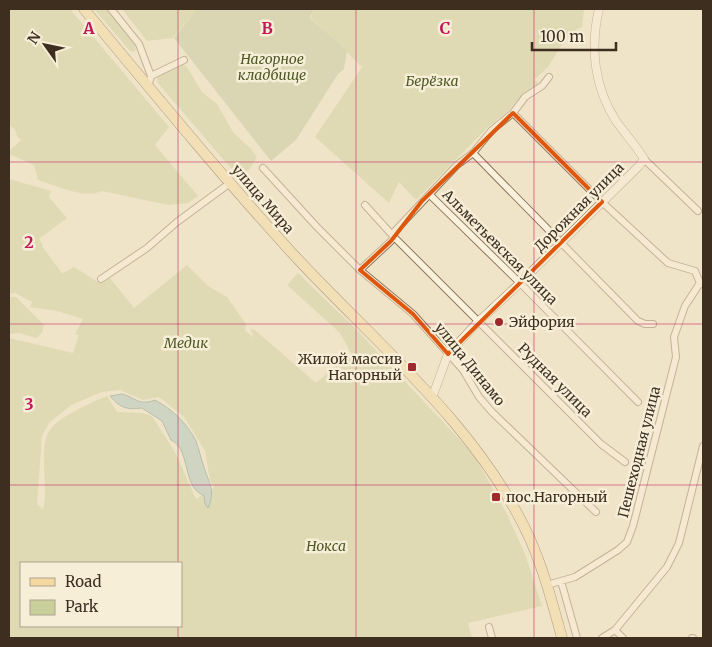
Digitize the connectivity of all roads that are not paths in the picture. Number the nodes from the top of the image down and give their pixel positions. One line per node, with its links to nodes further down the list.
1 (84, 9): 7 (main road, улица Мира)
2 (111, 9): 5 (street)
3 (598, 9): 10 (street, Дорожная улица)
4 (184, 60): 5 (street)
5 (151, 76): 7 (street)
6 (549, 77): 8 (street)
7 (148, 87): 12 (main road, улица Мира)
8 (514, 113): 9 (street); 14 (street)
9 (473, 154): 13 (street); 18 (street)
10 (644, 159): 14 (street, Дорожная улица); 16 (street)
11 (263, 168): 19 (street, улица Динамо)
12 (230, 183): 20 (street); 26 (main road, улица Мира)
13 (430, 194): 17 (street); 21 (street, Альметьевская улица)
14 (602, 202): 18 (street, Дорожная улица); 22 (street)
15 (365, 206): 17 (street, Рудная улица)
16 (698, 211)
17 (394, 237): 19 (street); 23 (street, Рудная улица)
18 (561, 243): 21 (street, Дорожная улица); 24 (street)
19 (360, 270): 25 (street, улица Динамо)
20 (101, 279)
21 (520, 283): 23 (street, Дорожная улица); 27 (street, Альметьевская улица)
22 (702, 284): 31 (street, Пешеходная улица)
23 (478, 322): 25 (street, Дорожная улица); 29 (street, Рудная улица)
24 (654, 324)
25 (448, 354): 26 (street, Дорожная улица); 30 (street, улица Динамо)
26 (432, 398): 32 (main road, улица Мира)
27 (638, 402)
28 (703, 446): 34 (street)
29 (625, 462)
30 (596, 512)
31 (561, 581): 32 (street, Пешеходная улица); 37 (street)
32 (547, 585): 36 (main road, улица Мира)
33 (489, 627): 35 (street)
34 (614, 630): 38 (street); 39 (street)
35 (492, 638)
36 (562, 638)
37 (578, 638)
38 (602, 638)
39 (623, 638)

